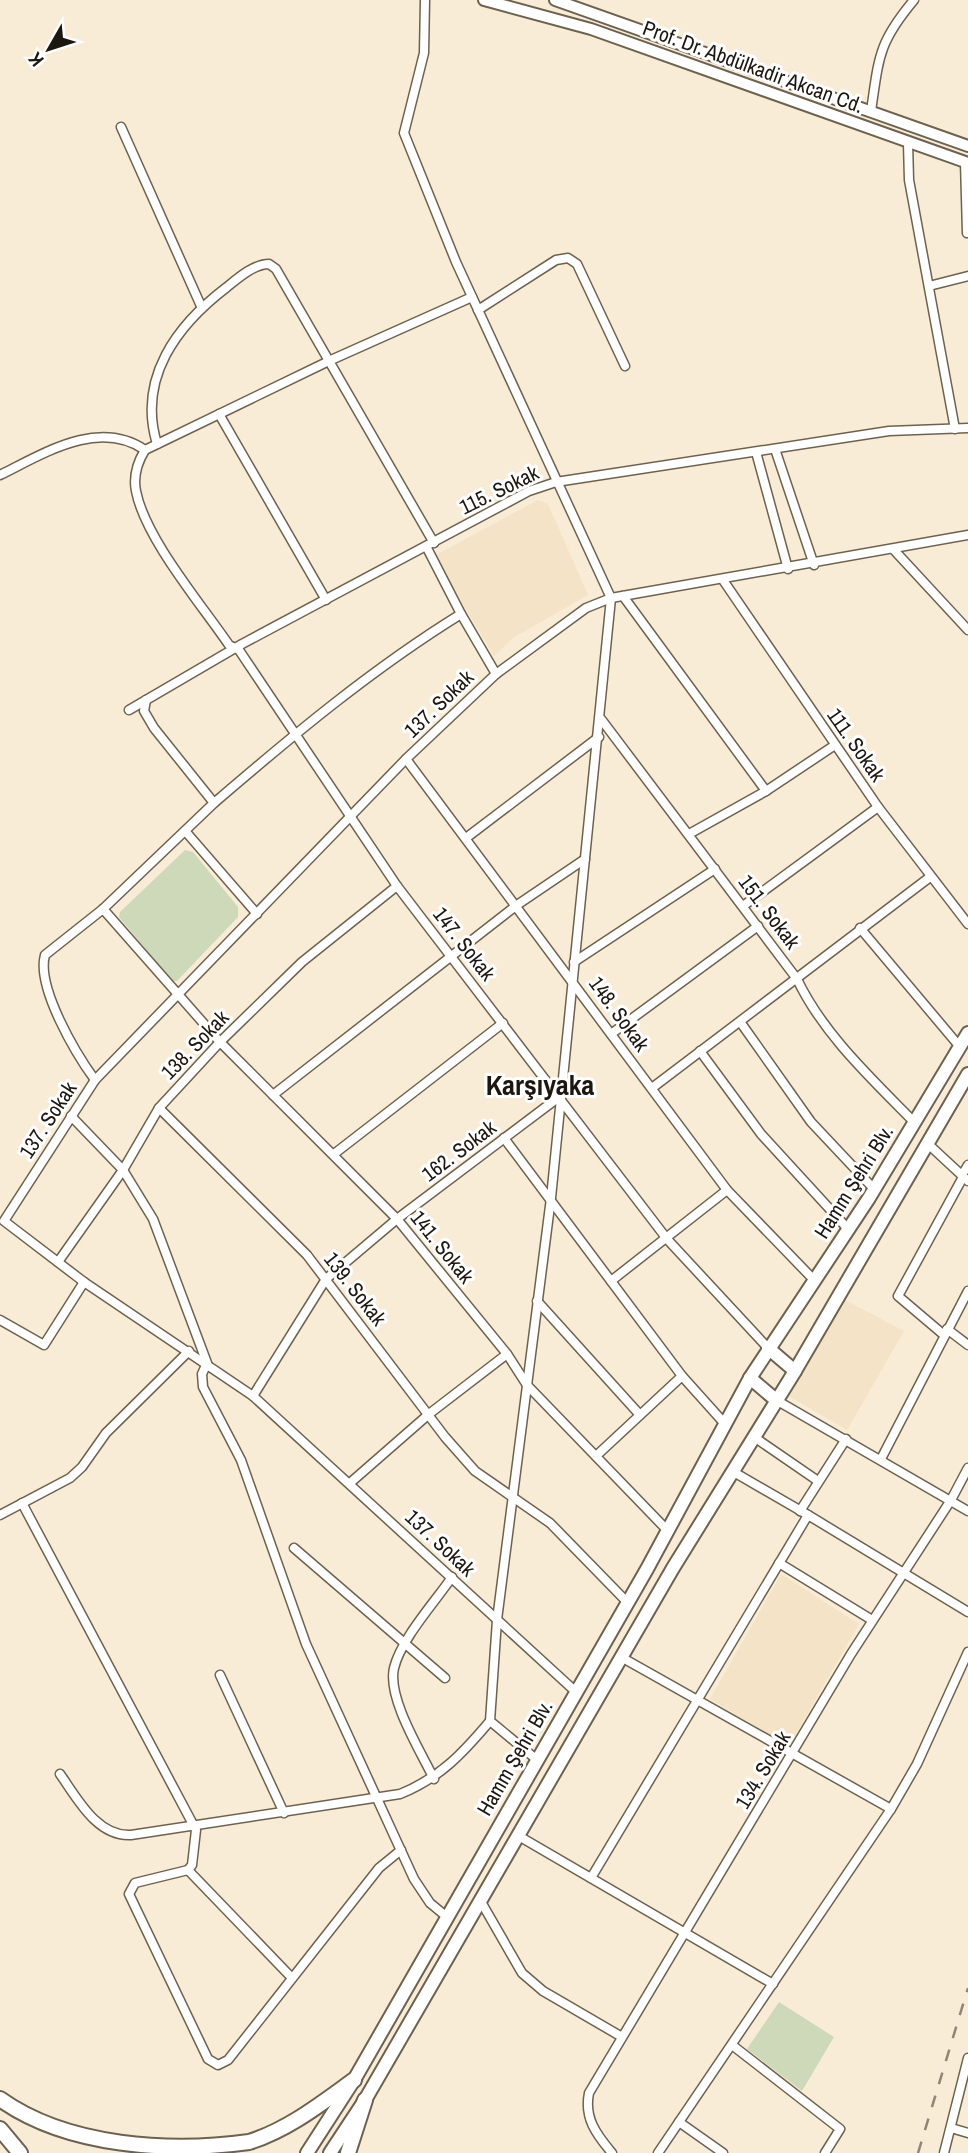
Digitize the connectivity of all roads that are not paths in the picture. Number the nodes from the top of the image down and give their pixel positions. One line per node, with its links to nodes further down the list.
1 (425, 0): 13 (street)
2 (484, 0): 7 (main road, Prof. Dr. Abdülkadir Akcan Cd.)
3 (555, 0): 5 (main road, Prof. Dr. Abdülkadir Akcan Cd.)
4 (914, 0): 5 (street)
5 (872, 111): 8 (main road, Prof. Dr. Abdülkadir Akcan Cd.)
6 (121, 127): 14 (street)
7 (908, 143): 9 (main road, Prof. Dr. Abdülkadir Akcan Cd.); 12 (street)
8 (968, 146)
9 (966, 162): 10 (street)
10 (967, 233)
11 (968, 276): 12 (street)
12 (929, 286): 20 (street)
13 (472, 297): 15 (street); 16 (street)
14 (201, 306): 16 (street); 21 (street)
15 (478, 310): 17 (street); 26 (street)
16 (331, 360): 18 (street); 28 (street)
17 (625, 366)
18 (219, 414): 21 (street); 35 (street)
19 (968, 428): 20 (street, 115. Sokak)
20 (955, 429): 22 (street, 115. Sokak)
21 (158, 444): 23 (street)
22 (775, 449): 24 (street, 115. Sokak); 30 (street)
23 (145, 450): 25 (street); 38 (street, 147. Sokak)
24 (755, 452): 26 (street, 115. Sokak); 31 (street)
25 (0, 475)
26 (556, 482): 28 (street, 115. Sokak); 34 (street)
27 (968, 535): 29 (street, 137. Sokak)
28 (431, 546): 35 (street, 115. Sokak); 36 (street)
29 (894, 550): 30 (street, 137. Sokak); 37 (street)
30 (814, 565): 31 (street, 137. Sokak)
31 (788, 569): 32 (street, 137. Sokak)
32 (723, 580): 33 (street, 137. Sokak); 45 (street, 111. Sokak)
33 (623, 596): 34 (street, 137. Sokak); 47 (street)
34 (611, 598): 39 (street, 137. Sokak); 42 (street)
35 (326, 600): 38 (street, 115. Sokak)
36 (461, 614): 39 (street); 43 (street)
37 (968, 630)
38 (235, 648): 40 (street, 115. Sokak); 43 (street, 147. Sokak)
39 (496, 674): 46 (street, 137. Sokak)
40 (146, 700): 41 (street, 115. Sokak); 48 (street)
41 (129, 710)
42 (601, 719): 44 (street); 52 (street, 151. Sokak)
43 (294, 735): 48 (street); 50 (street, 147. Sokak)
44 (599, 737): 53 (street); 54 (street)
45 (835, 744): 47 (street); 49 (street, 111. Sokak)
46 (406, 759): 50 (street, 137. Sokak); 53 (street, 148. Sokak)
47 (766, 791): 52 (street)
48 (214, 803): 51 (street)
49 (878, 807): 56 (street, 111. Sokak); 59 (street)
50 (350, 819): 57 (street, 147. Sokak); 61 (street, 137. Sokak)
51 (186, 832): 60 (street); 61 (street)
52 (689, 834): 55 (street, 151. Sokak)
53 (466, 838): 58 (street, 148. Sokak)
54 (585, 859): 58 (street); 66 (street)
55 (715, 869): 59 (street, 151. Sokak); 66 (street)
56 (930, 877): 62 (street, 111. Sokak); 64 (street)
57 (397, 886): 65 (street, 147. Sokak); 74 (street, 138. Sokak)
58 (517, 905): 65 (street); 67 (street, 148. Sokak)
59 (743, 906): 63 (street, 151. Sokak)
60 (103, 909): 69 (street, 141. Sokak); 78 (street)
61 (257, 914): 69 (street, 137. Sokak)
62 (968, 924)
63 (758, 926): 68 (street, 151. Sokak); 73 (street)
64 (860, 928): 68 (street); 75 (street)
65 (451, 955): 70 (street, 147. Sokak); 80 (street)
66 (574, 962): 67 (street)
67 (572, 978): 73 (street, 148. Sokak); 81 (street)
68 (797, 979): 71 (street); 84 (street, 151. Sokak)
69 (177, 995): 74 (street, 141. Sokak); 78 (street, 137. Sokak)
70 (503, 1023): 81 (street, 147. Sokak); 87 (street)
71 (741, 1023): 76 (street); 91 (street)
72 (968, 1033): 75 (main road, Hamm Şehri Blv.)
73 (611, 1034): 79 (street, 148. Sokak)
74 (220, 1042): 80 (street, 141. Sokak); 82 (street, 138. Sokak)
75 (960, 1047): 84 (main road, Hamm Şehri Blv.)
76 (700, 1051): 79 (street); 95 (street)
77 (968, 1074): 86 (main road, Hamm Şehri Blv.)
78 (94, 1080): 83 (street, 137. Sokak)
79 (652, 1088): 92 (street, 148. Sokak)
80 (274, 1095): 87 (street, 141. Sokak)
81 (559, 1097): 85 (street, 162. Sokak); 93 (street); 96 (street, 147. Sokak)
82 (159, 1108): 89 (street, 138. Sokak); 98 (street, 139. Sokak)
83 (71, 1116): 89 (street); 97 (street, 137. Sokak)
84 (914, 1122): 91 (main road, Hamm Şehri Blv.)
85 (504, 1138): 93 (street); 94 (street, 162. Sokak)
86 (927, 1143): 90 (street); 111 (main road, Hamm Şehri Blv.)
87 (334, 1154): 94 (street, 141. Sokak)
88 (968, 1165): 90 (street)
89 (123, 1170): 97 (street, 138. Sokak); 110 (street)
90 (964, 1178): 105 (street)
91 (874, 1189): 95 (main road, Hamm Şehri Blv.)
92 (727, 1190): 96 (street); 99 (street, 148. Sokak)
93 (551, 1198): 100 (street); 103 (street)
94 (397, 1219): 98 (street, 162. Sokak); 109 (street, 141. Sokak)
95 (848, 1230): 99 (main road, Hamm Şehri Blv.)
96 (667, 1239): 100 (street); 107 (street, 147. Sokak)
97 (58, 1262): 101 (street, 137. Sokak)
98 (326, 1279): 115 (street, 162. Sokak); 117 (street, 139. Sokak)
99 (814, 1280): 107 (main road, Hamm Şehri Blv.)
100 (611, 1281): 112 (street)
101 (84, 1282): 104 (street); 108 (street, 137. Sokak)
102 (968, 1292): 105 (street)
103 (537, 1301): 114 (street); 118 (street)
104 (0, 1320)
105 (945, 1332): 106 (street); 123 (street)
106 (968, 1345)
107 (768, 1348): 111 (main road); 113 (main road, Hamm Şehri Blv.)
108 (189, 1351): 110 (street, 137. Sokak); 130 (street)
109 (507, 1354): 114 (street, 141. Sokak); 117 (street)
110 (207, 1363): 115 (street, 137. Sokak); 155 (street)
111 (795, 1371): 116 (main road, Hamm Şehri Blv.)
112 (682, 1376): 118 (street); 119 (street)
113 (750, 1378): 116 (main road); 119 (main road, Hamm Şehri Blv.)
114 (527, 1385): 122 (street, 141. Sokak); 128 (street)
115 (253, 1396): 127 (street, 137. Sokak)
116 (776, 1400): 120 (main road, Hamm Şehri Blv.); 121 (street)
117 (429, 1414): 127 (street); 128 (street, 139. Sokak)
118 (640, 1415): 122 (street)
119 (725, 1424): 134 (main road, Hamm Şehri Blv.)
120 (754, 1437): 125 (main road, Hamm Şehri Blv.); 126 (street)
121 (846, 1439): 123 (street); 126 (street)
122 (596, 1456): 134 (street, 141. Sokak)
123 (881, 1459): 129 (street)
124 (968, 1468): 129 (street, 134. Sokak)
125 (732, 1471): 132 (street); 145 (main road, Hamm Şehri Blv.)
126 (818, 1481): 132 (street)
127 (350, 1483): 138 (street, 137. Sokak)
128 (513, 1496): 139 (street, 139. Sokak); 141 (street)
129 (951, 1500): 131 (street); 137 (street, 134. Sokak)
130 (22, 1503): 133 (street); 158 (street)
131 (968, 1511)
132 (804, 1513): 136 (street); 137 (street)
133 (0, 1515)
134 (668, 1531): 139 (main road, Hamm Şehri Blv.)
135 (294, 1548): 143 (street)
136 (779, 1563): 142 (street); 149 (street)
137 (904, 1571): 140 (street); 142 (street, 134. Sokak)
138 (452, 1577): 141 (street, 137. Sokak); 143 (street)
139 (628, 1603): 148 (main road, Hamm Şehri Blv.)
140 (968, 1612)
141 (497, 1620): 148 (street, 137. Sokak); 150 (street)
142 (872, 1620): 151 (street, 134. Sokak)
143 (405, 1645): 147 (street); 154 (street)
144 (968, 1651): 156 (street)
145 (621, 1657): 149 (street); 159 (main road, Hamm Şehri Blv.)
146 (220, 1675): 157 (street)
147 (445, 1678)
148 (576, 1692): 152 (main road, Hamm Şehri Blv.)
149 (697, 1702): 151 (street); 162 (street)
150 (490, 1721): 152 (street); 154 (street)
151 (792, 1756): 156 (street); 165 (street, 134. Sokak)
152 (537, 1759): 164 (main road, Hamm Şehri Blv.)
153 (60, 1774): 158 (street)
154 (434, 1779): 155 (street)
155 (378, 1800): 157 (street); 160 (street)
156 (891, 1809): 167 (street)
157 (284, 1813): 158 (street)
158 (194, 1825): 161 (street)
159 (517, 1835): 162 (street); 163 (main road, Hamm Şehri Blv.)
160 (401, 1850): 164 (street); 166 (street)
161 (188, 1870): 166 (street); 166 (street)
162 (591, 1878): 165 (street)
163 (480, 1900): 168 (street); 174 (main road, Hamm Şehri Blv.)
164 (447, 1917): 171 (main road, Hamm Şehri Blv.)
165 (684, 1932): 167 (street); 168 (street, 134. Sokak)
166 (292, 1978)
167 (773, 1984): 169 (street)
168 (622, 2037): 183 (street, 134. Sokak)
169 (732, 2045): 175 (street); 186 (street)
170 (968, 2057): 172 (street)
171 (355, 2080): 173 (highway); 180 (main road, Hamm Şehri Blv.)
172 (965, 2089): 176 (street)
173 (0, 2099)
174 (365, 2100): 181 (main road, Hamm Şehri Blv.); 182 (highway)
175 (679, 2122): 184 (street); 185 (street)
176 (951, 2128): 178 (street); 187 (street)
177 (0, 2129): 179 (highway)
178 (968, 2133)
179 (20, 2153)
180 (307, 2153)
181 (330, 2153)
182 (348, 2153)
183 (612, 2153)
184 (658, 2153)
185 (723, 2153)
186 (825, 2153)
187 (944, 2153)

